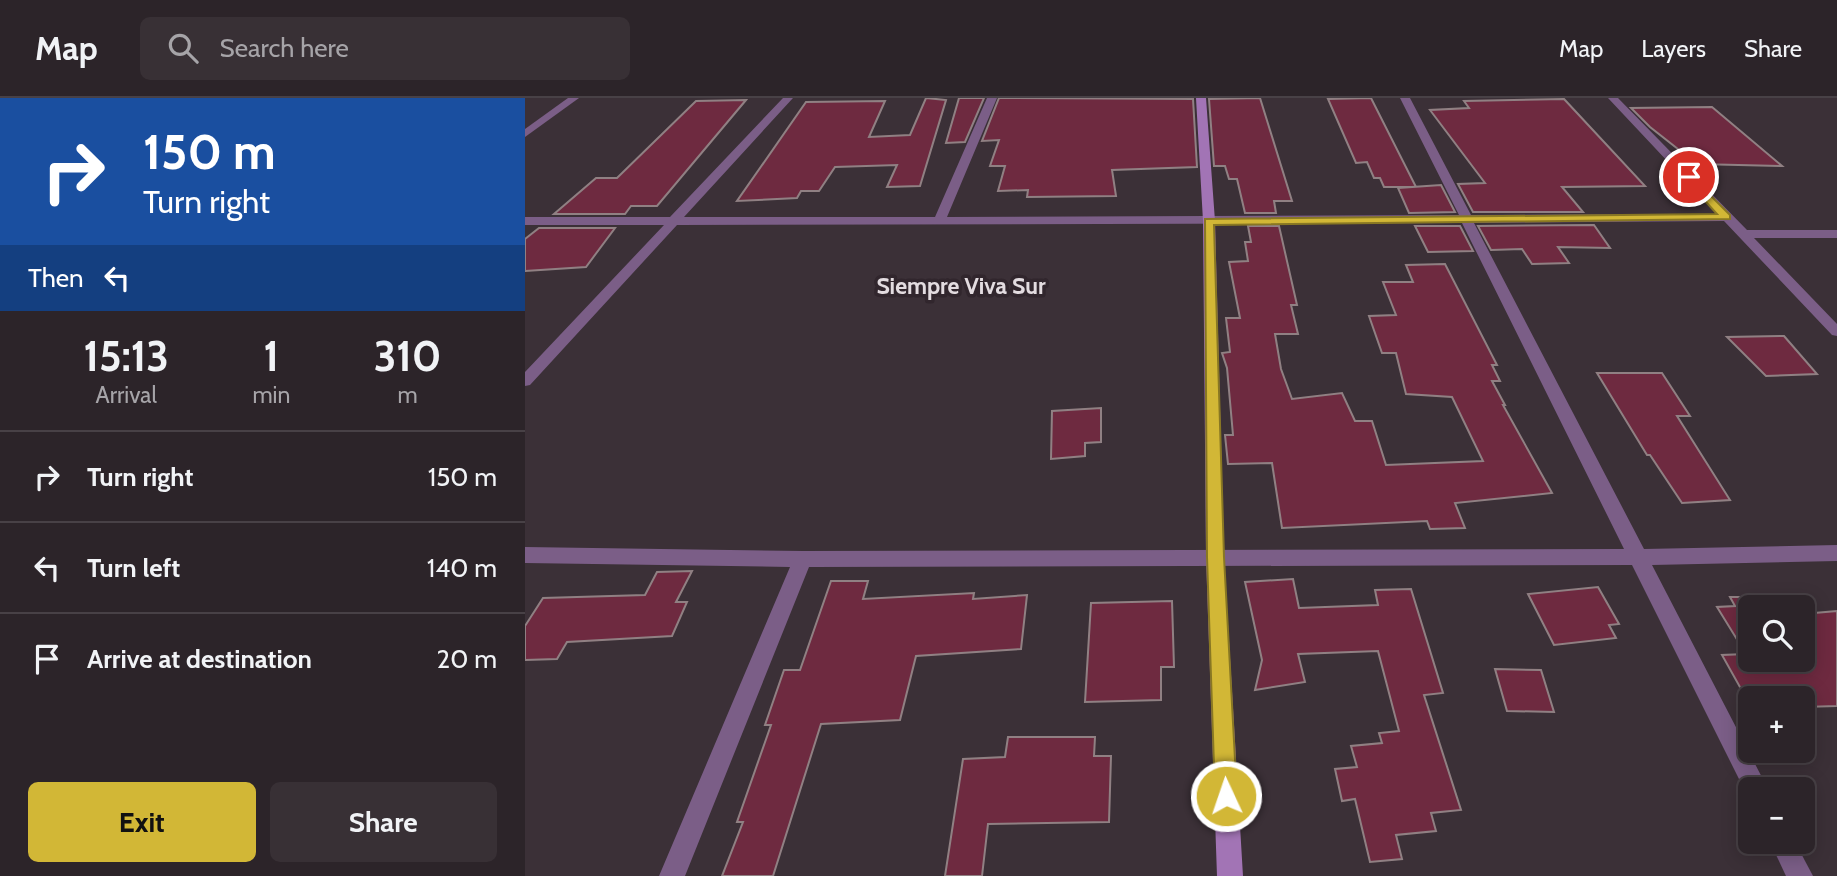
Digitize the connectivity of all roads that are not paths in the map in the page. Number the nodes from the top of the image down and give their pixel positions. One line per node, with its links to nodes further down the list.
1 (574, 98): 7 (street)
2 (788, 98): 12 (street)
3 (992, 98): 13 (street)
4 (1201, 98): 11 (street)
5 (1405, 98): 9 (street)
6 (1613, 98): 8 (street)
7 (525, 134)
8 (1726, 217): 9 (street); 14 (street)
9 (1466, 219): 11 (street); 21 (street)
10 (525, 221): 12 (street)
11 (1209, 221): 13 (street); 20 (street)
12 (676, 222): 13 (street); 17 (street)
13 (939, 222)
14 (1741, 234): 15 (street); 16 (street)
15 (1837, 234)
16 (1837, 332)
17 (525, 381)
18 (1837, 554): 21 (street)
19 (525, 555): 22 (street)
20 (1215, 557): 21 (street); 22 (street); 26 (street)
21 (1640, 557): 23 (street)
22 (803, 558): 25 (street)
23 (1750, 777)
24 (1789, 854): 27 (street)
25 (672, 876)
26 (1230, 876)
27 (1800, 876)

